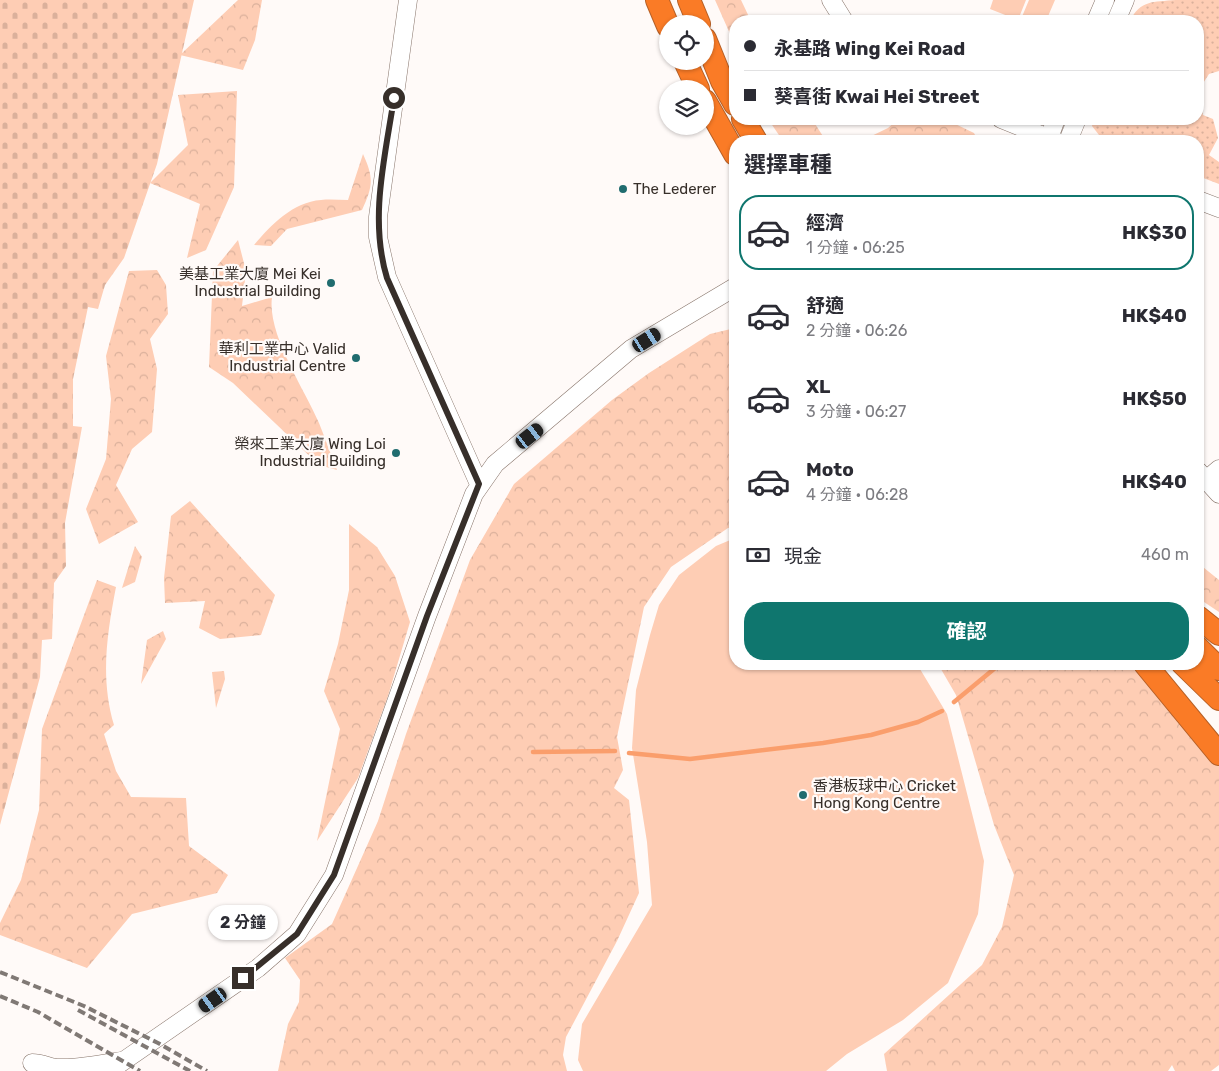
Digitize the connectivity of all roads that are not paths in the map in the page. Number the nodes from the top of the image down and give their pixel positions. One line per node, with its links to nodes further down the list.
1 (408, 0): 22 (street)
2 (657, 0): 7 (highway)
3 (689, 0): 8 (highway)
4 (831, 0): 9 (street)
5 (1105, 0): 10 (street)
6 (1125, 0): 11 (street)
7 (663, 15)
8 (695, 15)
9 (840, 15)
10 (1099, 15)
11 (1119, 15)
12 (714, 61): 13 (highway)
13 (729, 93)
14 (714, 117): 17 (highway)
15 (1016, 125): 16 (street)
16 (1041, 135)
17 (729, 143)
18 (1204, 202): 19 (street)
19 (1219, 208)
20 (729, 291): 22 (street)
21 (1208, 474): 23 (street)
22 (479, 484): 33 (street)
23 (1219, 494)
24 (1204, 622): 25 (highway)
25 (1219, 634)
26 (1204, 654): 27 (highway)
27 (1219, 669)
28 (1150, 670): 31 (highway)
29 (1189, 670): 30 (highway)
30 (1219, 699)
31 (1219, 754)
32 (32, 1063): 33 (street)
33 (115, 1066)

